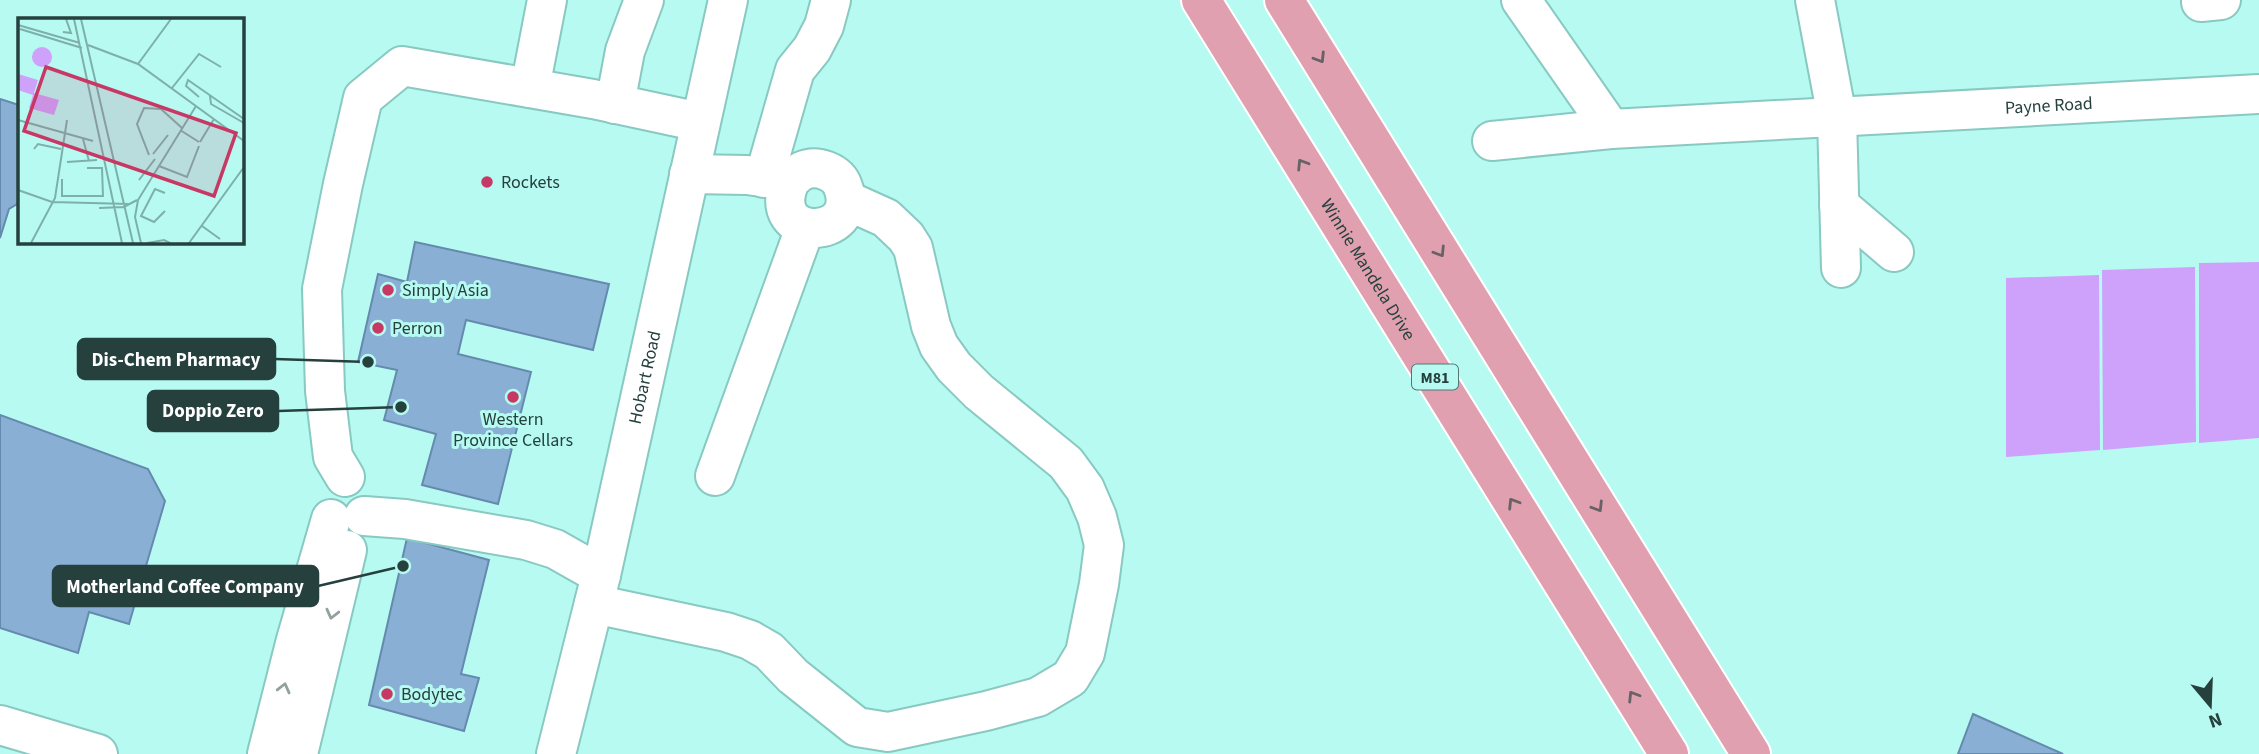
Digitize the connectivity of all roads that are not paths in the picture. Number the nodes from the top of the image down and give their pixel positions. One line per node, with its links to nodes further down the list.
1 (547, 0): 9 (street)
2 (644, 0): 11 (street)
3 (727, 0): 13 (street, Hobart Road)
4 (831, 0): 17 (street)
5 (1201, 0): 31 (main road, Winnie Mandela Drive / M81, one-way to 5)
6 (1284, 0): 32 (main road, one-way to 32)
7 (1521, 0): 14 (street)
8 (1815, 0): 12 (street)
9 (530, 88): 11 (street); 24 (street)
10 (2259, 94): 12 (street, Payne Road)
11 (615, 104): 13 (street)
12 (1837, 117): 14 (street, Payne Road); 19 (street)
13 (700, 122): 16 (street, Hobart Road)
14 (1611, 129): 15 (street, Payne Road)
15 (1492, 141)
16 (689, 174): 17 (street); 25 (street, Hobart Road)
17 (777, 180): 18 (street); 20 (street)
18 (846, 200): 20 (street); 25 (street)
19 (1839, 205): 21 (street); 22 (street)
20 (805, 228): 23 (street)
21 (1894, 252)
22 (1841, 268)
23 (715, 476)
24 (352, 506): 25 (street); 28 (street, one-way to 24); 29 (street, one-way to 29)
25 (598, 589): 30 (street, Hobart Road)
26 (0, 724): 27 (street)
27 (98, 754)
28 (267, 754)
29 (298, 754)
30 (556, 754)
31 (1669, 754)
32 (1751, 754)

